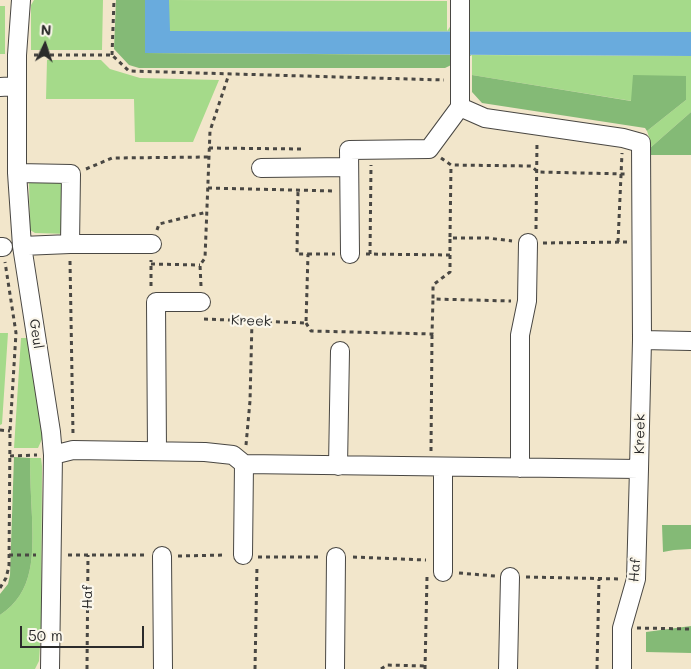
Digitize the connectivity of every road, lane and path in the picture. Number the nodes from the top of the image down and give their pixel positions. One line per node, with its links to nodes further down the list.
1 (21, 0): 8 (street, Geul)
2 (114, 0): 5 (path)
3 (460, 0): 7 (street)
4 (48, 55): 5 (path)
5 (112, 55): 6 (path)
6 (229, 74): 7 (path); 12 (path)
7 (460, 81): 9 (street)
8 (9, 86): 21 (street, Geul)
9 (460, 107): 10 (street, Kreek); 15 (street)
10 (537, 125): 11 (street, Kreek); 20 (path)
11 (623, 138): 23 (path); 24 (street, Kreek)
12 (209, 148): 13 (path); 16 (path)
13 (303, 149)
14 (372, 149): 15 (street); 19 (street); 39 (path)
15 (429, 149): 17 (path)
16 (209, 157): 22 (path); 25 (path)
17 (451, 166): 20 (path); 29 (path)
18 (261, 168): 19 (street)
19 (349, 168): 27 (street)
20 (538, 172): 23 (path); 32 (path)
21 (17, 173): 22 (street); 35 (street, Geul)
22 (71, 174): 33 (street)
23 (620, 174): 24 (path); 30 (path)
24 (643, 175): 31 (street, Kreek)
25 (208, 188): 26 (path); 28 (path)
26 (298, 190): 27 (path); 37 (path)
27 (349, 191): 38 (street)
28 (207, 212): 34 (path); 42 (path)
29 (450, 238): 32 (path); 40 (path)
30 (618, 242): 31 (path); 32 (path)
31 (642, 242): 50 (street, Kreek)
32 (532, 243): 44 (street)
33 (70, 244): 34 (street); 35 (street); 55 (path)
34 (152, 244): 41 (path)
35 (22, 246): 57 (street, Geul)
36 (2, 247): 54 (path)
37 (308, 254): 38 (path); 48 (path)
38 (350, 254): 39 (path)
39 (370, 254): 40 (path)
40 (450, 255): 43 (path)
41 (151, 264): 42 (path); 45 (path)
42 (200, 265): 46 (path)
43 (433, 299): 44 (path); 49 (path)
44 (527, 301): 62 (street)
45 (156, 302): 46 (street); 56 (street)
46 (201, 310): 47 (path, Kreek)
47 (252, 321): 48 (path, Kreek); 59 (path)
48 (306, 323): 49 (path)
49 (432, 334): 61 (path)
50 (642, 340): 51 (street); 63 (street, Kreek)
51 (691, 341)
52 (340, 351): 60 (street)
53 (0, 430): 54 (path)
54 (10, 431): 58 (path)
55 (73, 450): 56 (street, Kreek); 57 (street, Kreek)
56 (156, 450): 59 (street, Kreek)
57 (53, 455): 58 (path); 77 (street, Geul)
58 (10, 456): 65 (path)
59 (244, 464): 60 (street, Kreek); 68 (street)
60 (338, 466): 61 (street, Kreek)
61 (437, 468): 62 (street, Kreek); 70 (street)
62 (520, 468): 63 (street, Kreek)
63 (639, 469): 74 (street, Haf)
64 (26, 554): 65 (path)
65 (9, 555): 73 (path)
66 (88, 555): 78 (path, Haf)
67 (162, 556): 79 (street)
68 (250, 556): 80 (path)
69 (336, 557): 81 (street)
70 (435, 571): 76 (path)
71 (510, 577): 83 (street)
72 (599, 578): 84 (path)
73 (0, 588)
74 (622, 628): 75 (path); 85 (street, Haf)
75 (691, 629)
76 (425, 667): 82 (path)
77 (50, 669)
78 (87, 669)
79 (163, 669)
80 (255, 669)
81 (335, 669)
82 (381, 669)
83 (508, 669)
84 (597, 669)
85 (622, 669)

